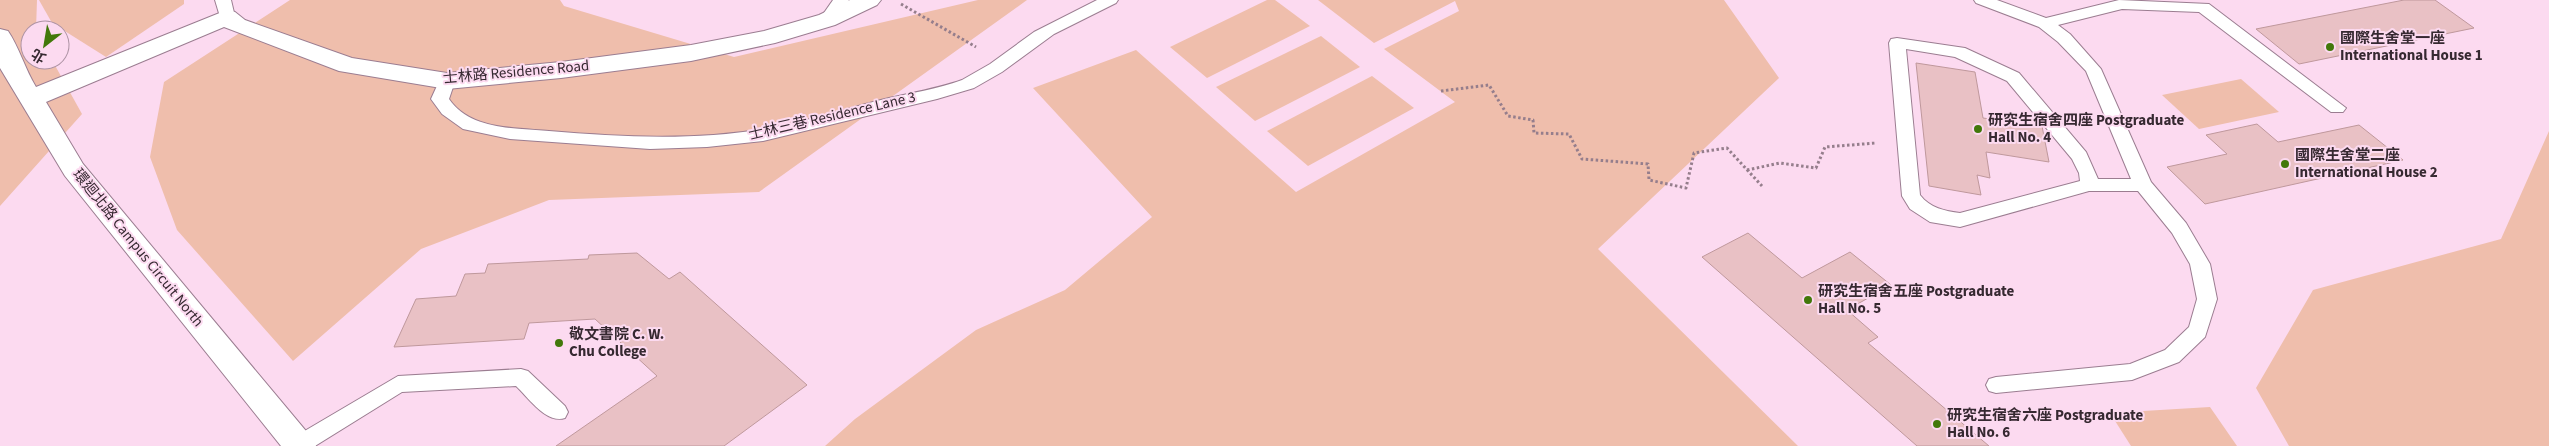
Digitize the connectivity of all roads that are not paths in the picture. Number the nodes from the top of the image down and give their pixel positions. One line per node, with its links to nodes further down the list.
1 (841, 0): 6 (lane)
2 (869, 0): 6 (street, 士林路 Residence Road)
3 (1110, 0): 9 (lane, 士林三巷 Residence Lane 3)
4 (1982, 0): 7 (lane)
5 (225, 8): 9 (street, 士林路 Residence Road); 10 (street, 士林路 Residence Road)
6 (827, 20): 9 (street, 士林路 Residence Road)
7 (2045, 23): 11 (lane); 13 (lane)
8 (0, 36): 10 (street, 環迴北路 Campus Circuit North)
9 (447, 81)
10 (31, 99): 16 (street, 環迴北路 Campus Circuit North)
11 (2337, 108)
12 (2089, 185): 12 (lane); 13 (lane)
13 (2143, 185): 14 (lane)
14 (1996, 385)
15 (557, 412): 16 (lane)
16 (299, 446)

